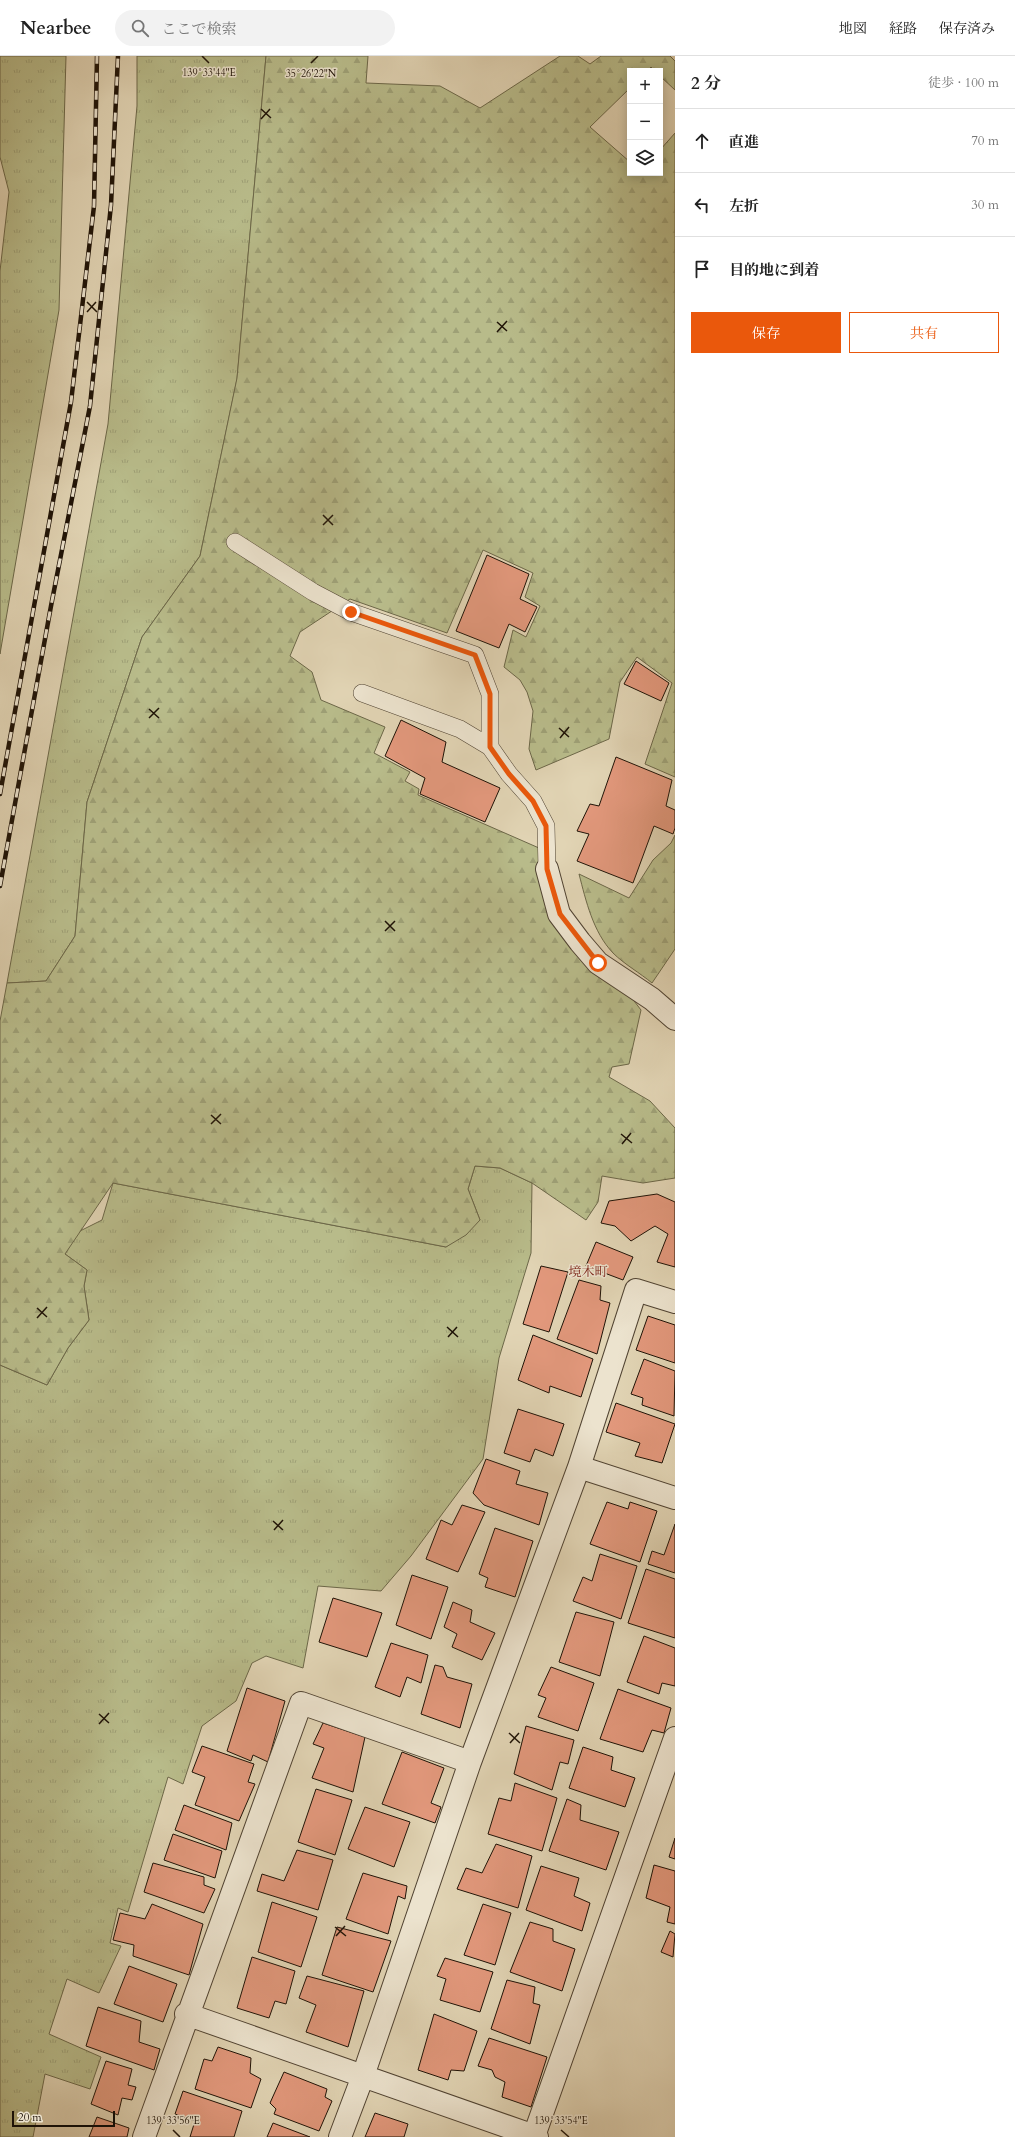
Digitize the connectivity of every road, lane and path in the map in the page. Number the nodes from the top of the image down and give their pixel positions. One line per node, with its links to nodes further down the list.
1 (235, 542): 3 (lane)
2 (362, 693): 3 (lane)
3 (490, 747): 4 (lane)
4 (547, 869): 5 (street)
5 (675, 1019)
6 (675, 1302): 7 (street)
7 (579, 1467): 8 (street); 10 (street)
8 (675, 1498)
9 (675, 1738): 15 (street)
10 (470, 1762): 11 (street); 12 (street)
11 (186, 2014): 12 (street); 13 (street)
12 (363, 2076): 14 (street); 15 (street)
13 (144, 2137)
14 (340, 2137)
15 (536, 2137)

